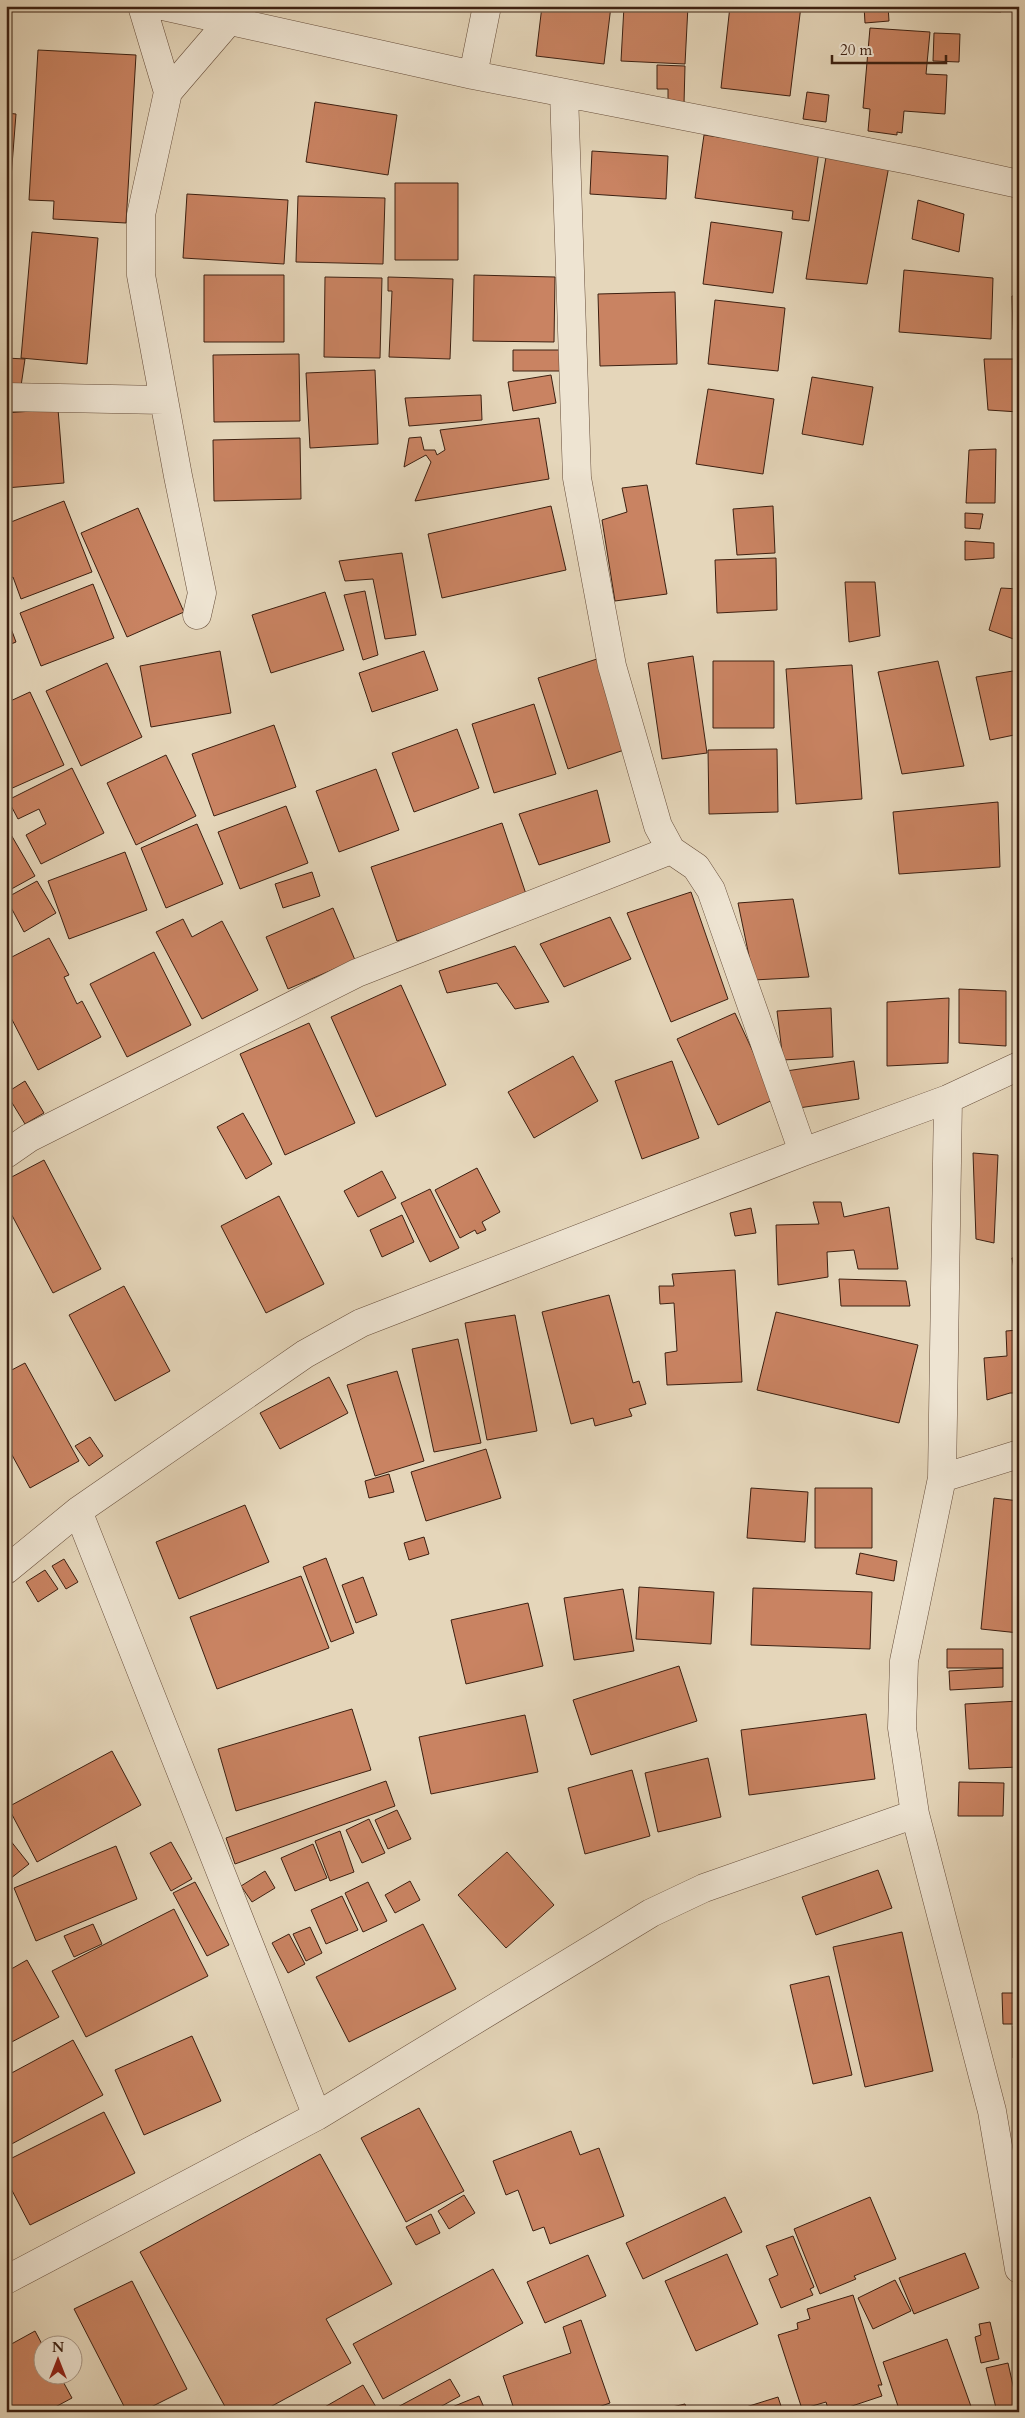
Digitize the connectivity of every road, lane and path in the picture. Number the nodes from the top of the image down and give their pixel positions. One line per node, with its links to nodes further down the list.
1 (142, 6): 6 (street)
2 (163, 6): 4 (street)
3 (487, 6): 5 (street)
4 (244, 17): 5 (street); 6 (street)
5 (473, 75): 7 (street)
6 (168, 92): 10 (street)
7 (564, 93): 8 (street); 12 (street)
8 (1019, 184)
9 (6, 397): 10 (street)
10 (164, 400): 11 (street)
11 (197, 615)
12 (671, 850): 15 (street); 16 (street)
13 (1019, 1066): 14 (street)
14 (948, 1099): 15 (street); 18 (street)
15 (803, 1152): 19 (street)
16 (6, 1154)
17 (1019, 1454): 18 (street)
18 (942, 1478): 21 (street)
19 (78, 1511): 20 (street); 22 (street)
20 (6, 1570)
21 (915, 1814): 22 (street); 23 (street)
22 (317, 2116): 24 (street)
23 (1019, 2269)
24 (6, 2280)

